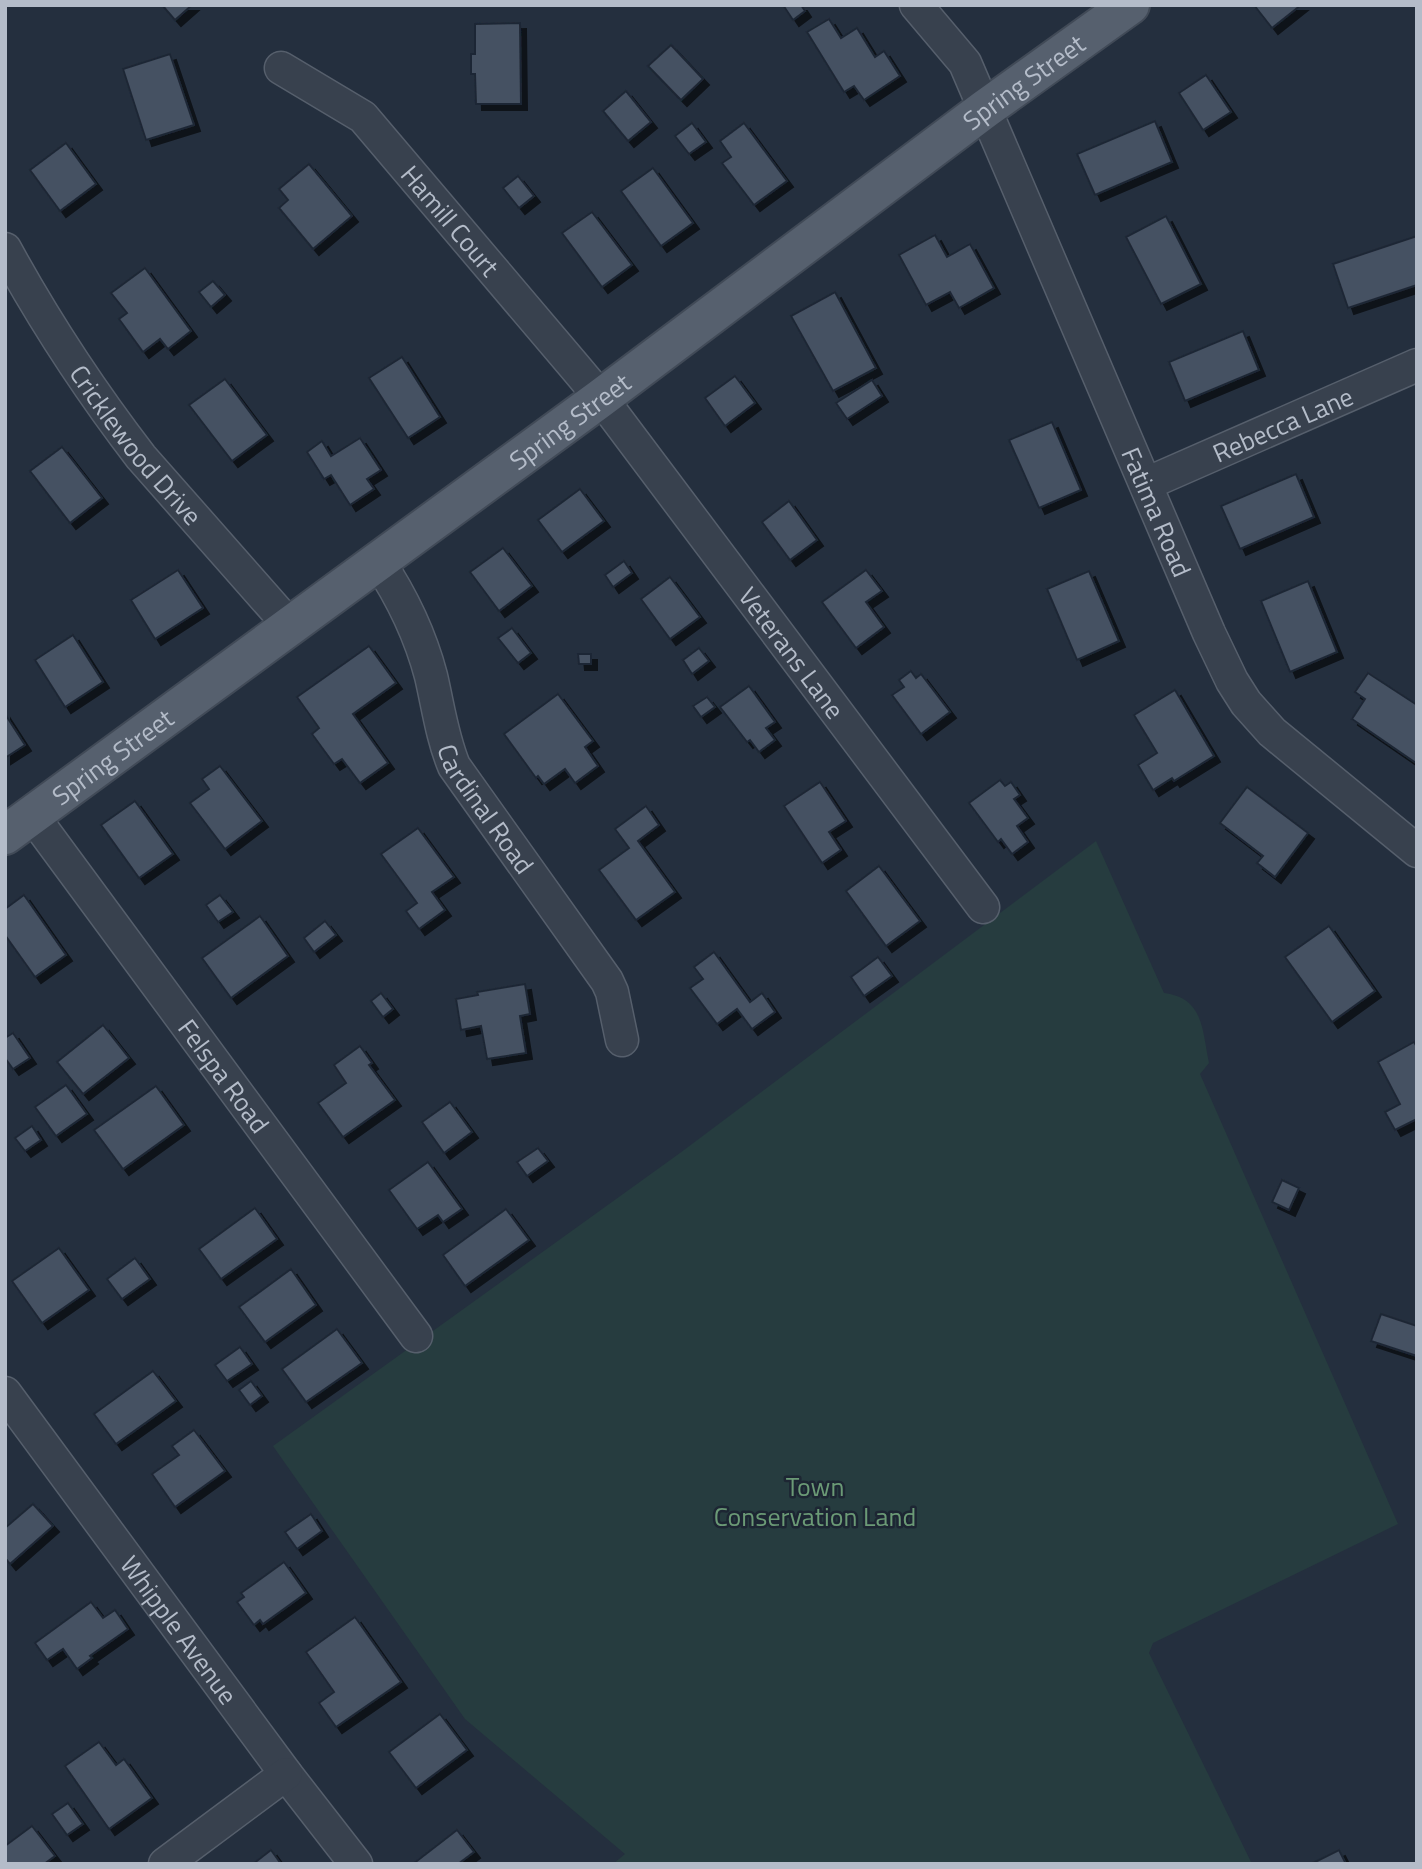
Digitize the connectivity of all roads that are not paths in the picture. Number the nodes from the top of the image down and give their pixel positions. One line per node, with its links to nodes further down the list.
1 (916, 5): 4 (street, Fatima Road)
2 (1130, 5): 4 (main road, Spring Street)
3 (281, 68): 7 (street, Hamill Court)
4 (985, 109): 7 (main road, Spring Street); 8 (street, Fatima Road)
5 (5, 249): 10 (street, Cricklewood Drive)
6 (1417, 365): 8 (street, Rebecca Lane)
7 (601, 398): 9 (main road, Spring Street); 13 (street, Veterans Lane)
8 (1146, 484): 12 (street, Fatima Road)
9 (378, 561): 10 (main road, Spring Street); 14 (street, Cardinal Road)
10 (290, 626): 11 (main road, Spring Street)
11 (19, 825): 15 (street, Felspa Road)
12 (1417, 851)
13 (983, 907)
14 (622, 1040)
15 (416, 1336)
16 (5, 1393): 17 (street, Whipple Avenue)
17 (286, 1774): 18 (street); 19 (street, Whipple Avenue)
18 (165, 1864)
19 (356, 1864)

